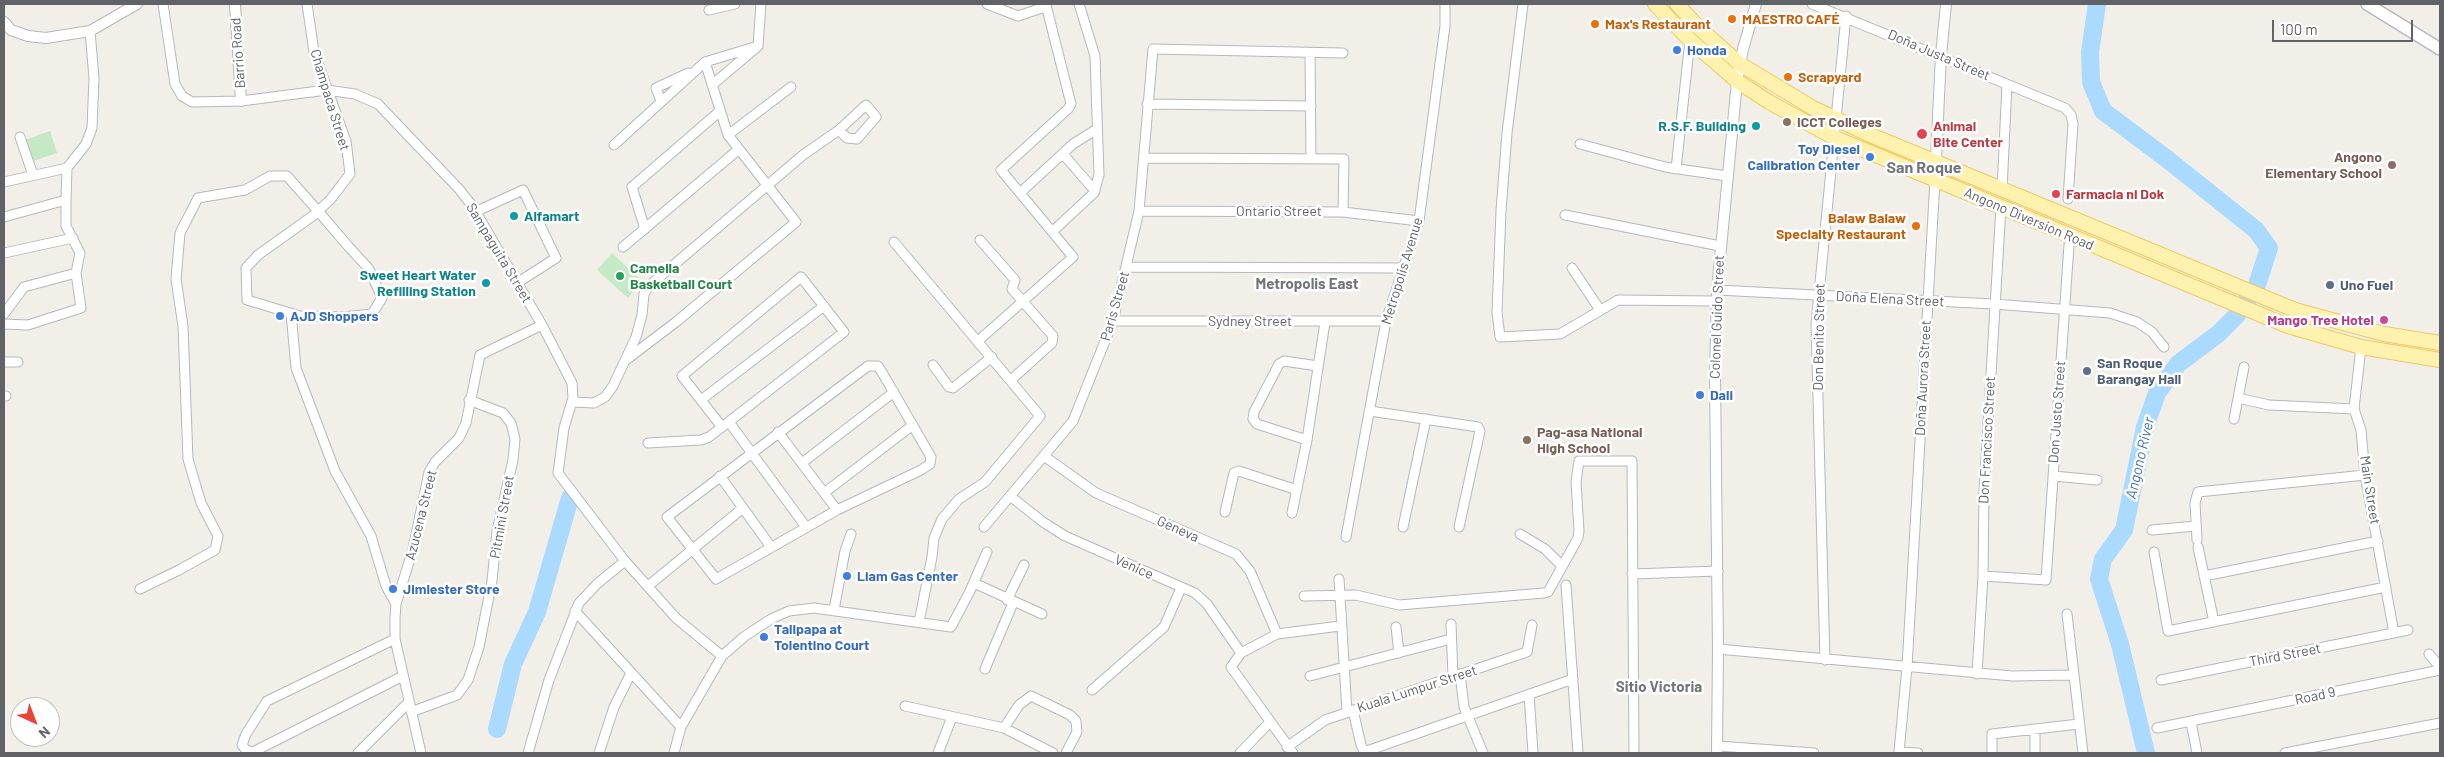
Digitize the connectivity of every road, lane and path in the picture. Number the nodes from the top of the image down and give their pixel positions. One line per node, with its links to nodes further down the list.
1 (137, 4): 21 (street)
2 (163, 4): 36 (street, Sampaguita Street)
3 (235, 4): 36 (street, Barrio Road)
4 (307, 4): 35 (street, Champaca Street)
5 (735, 4): 18 (street)
6 (760, 4): 23 (street)
7 (987, 4): 8 (street)
8 (1047, 4): 63 (street)
9 (1079, 4): 42 (street)
10 (1446, 4): 73 (street, Metropolis Avenue)
11 (1523, 4): 95 (street)
12 (1655, 4): 22 (main road, Angono Diversion Road)
13 (1677, 4): 29 (main road, Angono Diversion Road)
14 (1756, 4): 29 (street, Colonel Guido Street)
15 (1812, 4): 19 (street, Doña Justa Street)
16 (1946, 4): 27 (street, Doña Aurora Street)
17 (2367, 4): 24 (main road)
18 (709, 10)
19 (1846, 16): 27 (street, Doña Justa Street); 41 (street, Don Benito Street)
20 (4, 22): 21 (street)
21 (90, 31): 54 (street)
22 (1690, 40): 31 (main road, Angono Diversion Road); 55 (street)
23 (758, 46): 28 (street); 33 (street)
24 (2440, 49)
25 (1310, 53): 26 (street); 38 (street, Paris Street); 39 (street)
26 (1343, 53)
27 (1940, 55): 32 (street, Doña Justa Street); 53 (street, Doña Aurora Street)
28 (705, 62): 30 (street); 33 (street)
29 (1740, 64): 31 (street, Colonel Guido Street); 41 (main road, Angono Diversion Road)
30 (695, 70): 37 (street); 37 (street)
31 (1737, 81): 46 (main road, Angono Diversion Road); 57 (street, Colonel Guido Street)
32 (2007, 84): 61 (street); 64 (street, Doña Justa Street)
33 (712, 85): 40 (street)
34 (791, 87): 44 (street)
35 (327, 90): 36 (street, Sampaguita Street); 67 (street, Champaca Street); 69 (street, Sampaguita Street)
36 (242, 101)
37 (661, 102): 48 (street)
38 (1147, 104): 39 (street); 51 (street, Paris Street)
39 (1311, 106): 52 (street)
40 (720, 111): 44 (street); 74 (street)
41 (1836, 120): 46 (street, Don Benito Street); 53 (main road, Angono Diversion Road)
42 (1097, 129): 50 (street); 62 (street)
43 (839, 130): 60 (street)
44 (728, 135): 49 (street)
45 (20, 137): 56 (street)
46 (1834, 138): 58 (main road, Angono Diversion Road); 89 (street, Don Benito Street)
47 (1580, 144): 55 (street)
48 (614, 145)
49 (739, 149): 60 (street); 74 (street)
50 (1063, 154): 62 (street); 63 (street)
51 (1145, 158): 52 (street); 68 (street, Paris Street)
52 (1310, 158): 70 (street)
53 (1936, 162): 58 (street, Doña Aurora Street); 61 (main road, Angono Diversion Road)
54 (67, 168): 56 (street); 65 (street)
55 (1676, 169): 57 (street)
56 (33, 175): 59 (street)
57 (1727, 176): 80 (street, Colonel Guido Street)
58 (1934, 180): 66 (main road, Angono Diversion Road); 92 (street, Doña Aurora Street)
59 (4, 182)
60 (768, 185): 113 (street); 113 (street)
61 (2002, 190): 104 (main road, Angono Diversion Road)
62 (1095, 191): 75 (street)
63 (1020, 193): 75 (street)
64 (2068, 199)
65 (66, 200): 72 (street); 76 (street)
66 (2001, 207): 93 (street, Don Francisco Street); 108 (main road, Angono Diversion Road)
67 (318, 211): 97 (street, Champaca Street); 97 (street); 173 (street)
68 (1139, 211): 70 (street, Ontario Street); 83 (street, Paris Street)
69 (475, 212): 87 (street, Sampaguita Street); 87 (street)
70 (1343, 212): 73 (street, Ontario Street)
71 (1565, 215): 80 (street)
72 (4, 218)
73 (1419, 221): 84 (street, Metropolis Avenue)
74 (645, 229): 81 (street)
75 (1053, 231): 90 (street)
76 (73, 238): 82 (street); 86 (street)
77 (980, 240): 90 (street)
78 (894, 242): 105 (street)
79 (2069, 245): 96 (street, Don Justo Street)
80 (1720, 246): 88 (street, Colonel Guido Street)
81 (623, 247)
82 (4, 253)
83 (1126, 267): 84 (street); 99 (street, Paris Street)
84 (1405, 268): 100 (street, Metropolis Avenue)
85 (1572, 268): 95 (street)
86 (76, 273): 98 (street); 102 (street)
87 (517, 282): 103 (street, Sampaguita Street)
88 (1717, 290): 89 (street, Doña Elena Street); 91 (street, Colonel Guido Street)
89 (1818, 295): 92 (street, Doña Elena Street); 198 (street, Don Benito Street)
90 (1024, 301): 105 (street); 117 (street)
91 (1716, 301): 95 (street); 163 (street, Colonel Guido Street)
92 (1928, 301): 93 (street, Doña Elena Street); 199 (street, Doña Aurora Street)
93 (1994, 304): 96 (street, Doña Elena Street); 165 (street, Don Francisco Street)
94 (824, 306): 121 (street); 121 (street); 127 (street)
95 (1600, 310)
96 (2064, 310): 107 (street, Doña Elena Street); 137 (street, Don Justo Street)
97 (291, 313): 177 (street)
98 (4, 314)
99 (1114, 320): 101 (street, Sydney Street); 133 (street, Paris Street)
100 (1386, 321): 101 (street, Sydney Street); 124 (street, Metropolis Avenue)
101 (1324, 322): 115 (street)
102 (4, 324)
103 (542, 325): 120 (street, Azucena Street); 122 (street, Sampaguita Street)
104 (2365, 330): 106 (main road, Angono Diversion Road); 108 (main road)
105 (978, 341): 109 (street)
106 (2440, 343)
107 (2164, 347)
108 (2361, 348): 110 (main road, Angono Diversion Road); 123 (street, Main Street)
109 (992, 357): 114 (street); 117 (street)
110 (2440, 360)
111 (4, 362): 112 (street)
112 (18, 362)
113 (623, 362): 122 (street)
114 (933, 365)
115 (1318, 366): 130 (street); 130 (street)
116 (2244, 368): 119 (street)
117 (1012, 380): 182 (street)
118 (894, 392): 128 (street); 129 (street); 134 (street)
119 (2238, 398): 123 (street); 126 (street)
120 (469, 400): 177 (street, Azucena Street); 216 (street, Pitmini Street)
121 (701, 400): 127 (street)
122 (572, 402): 160 (street, Sampaguita Street)
123 (2354, 409): 135 (street, Main Street)
124 (1370, 411): 125 (street); 154 (street, Metropolis Avenue)
125 (1426, 419): 148 (street); 149 (street)
126 (2234, 419)
127 (726, 424): 131 (street); 132 (street)
128 (913, 425): 140 (street); 143 (street)
129 (778, 432): 132 (street); 134 (street)
130 (1307, 440): 139 (street)
131 (648, 443)
132 (750, 453): 136 (street); 147 (street)
133 (1044, 456): 141 (street, Paris Street); 190 (street, Geneva)
134 (802, 464): 140 (street)
135 (2366, 475): 146 (street); 155 (street, Main Street)
136 (720, 476): 142 (street); 157 (street)
137 (2053, 476): 138 (street); 165 (street, Don Justo Street)
138 (2097, 480)
139 (1297, 490): 144 (street); 145 (street)
140 (824, 492): 143 (street)
141 (1010, 496): 150 (street, Paris Street); 172 (street, Venice)
142 (743, 508): 156 (street); 157 (street)
143 (837, 510): 147 (street)
144 (1225, 512)
145 (1292, 514)
146 (2196, 526): 151 (street); 166 (street)
147 (806, 527): 156 (street)
148 (1403, 527)
149 (1459, 527)
150 (984, 528)
151 (2152, 530)
152 (851, 534): 178 (street)
153 (1520, 534): 162 (street)
154 (1346, 537)
155 (2378, 541): 166 (street); 171 (street, Main Street)
156 (771, 547): 157 (street)
157 (692, 549): 170 (street)
158 (987, 552): 168 (street)
159 (2154, 552): 183 (street)
160 (625, 561): 170 (street, Sampaguita Street); 179 (street)
161 (1024, 565): 176 (street)
162 (1562, 566): 164 (street); 174 (street)
163 (1718, 571): 164 (street); 193 (street, Colonel Guido Street)
164 (1632, 574): 242 (street)
165 (1983, 576): 204 (street, Don Francisco Street)
166 (2204, 576): 183 (street)
167 (1339, 579): 174 (street)
168 (974, 583): 176 (street); 182 (street)
169 (1566, 585): 209 (street)
170 (648, 586): 197 (street, Sampaguita Street)
171 (2386, 587): 183 (street); 189 (street, Main Street)
172 (1181, 588): 194 (street, Venice); 211 (street)
173 (140, 589)
174 (1338, 595): 175 (street); 186 (street)
175 (1304, 596)
176 (1010, 601): 180 (street); 202 (street)
177 (396, 604): 191 (street, Azucena Street)
178 (834, 610): 182 (street); 197 (street)
179 (576, 611): 203 (street); 231 (street)
180 (1042, 614)
181 (2067, 614): 205 (street)
182 (918, 622)
183 (2214, 622)
184 (1451, 624): 192 (street)
185 (1532, 625): 206 (street, Kuala Lumpur Street)
186 (1340, 626): 190 (street); 200 (street)
187 (1396, 627): 195 (street)
188 (2408, 630): 189 (street, Third Street)
189 (2394, 633): 210 (street, Third Street)
190 (1277, 634): 194 (street)
191 (395, 639): 207 (street, Azucena Street); 207 (street)
192 (1451, 639): 195 (street); 206 (street)
193 (1718, 649): 198 (street); 228 (street, Colonel Guido Street)
194 (1242, 653): 219 (street)
195 (1398, 653): 200 (street)
196 (2429, 654): 201 (street)
197 (722, 656): 223 (street)
198 (1825, 660): 199 (street)
199 (1907, 667): 204 (street); 244 (street, Doña Aurora Street)
200 (1343, 668): 208 (street); 215 (street)
201 (2440, 668): 220 (street, Road 9)
202 (986, 670)
203 (631, 673): 223 (street); 232 (street)
204 (1976, 674): 205 (street)
205 (2073, 674): 222 (street)
206 (1457, 675): 215 (street, Kuala Lumpur Street); 218 (street)
207 (402, 676): 213 (street, Azucena Street)
208 (1310, 676)
209 (1573, 679): 212 (street); 241 (street)
210 (2161, 680)
211 (1092, 690)
212 (1528, 694): 218 (street); 240 (street)
213 (408, 702): 216 (street, Azucena Street); 229 (street)
214 (905, 706): 217 (street)
215 (1350, 711): 227 (street, Kuala Lumpur Street); 238 (street)
216 (411, 712): 230 (street, Azucena Street)
217 (952, 717): 224 (street); 234 (street)
218 (1467, 717): 238 (street); 239 (street)
219 (1270, 722): 227 (street); 237 (street)
220 (2190, 722): 226 (street, Road 9); 248 (street)
221 (2440, 723): 249 (street)
222 (2079, 724): 225 (street); 247 (street)
223 (681, 727): 233 (street)
224 (1004, 728): 235 (street); 236 (street)
225 (2035, 728): 245 (street); 246 (street)
226 (2157, 728)
227 (1290, 750)
228 (1718, 750): 243 (street)
229 (358, 753)
230 (421, 753)
231 (528, 753)
232 (599, 753)
233 (674, 753)
234 (938, 753)
235 (1053, 753)
236 (1066, 753)
237 (1240, 753)
238 (1365, 753)
239 (1483, 753)
240 (1533, 753)
241 (1578, 753)
242 (1634, 753)
243 (1814, 753)
244 (1918, 753)
245 (1992, 753)
246 (2035, 753)
247 (2083, 753)
248 (2197, 753)
249 (2285, 753)

